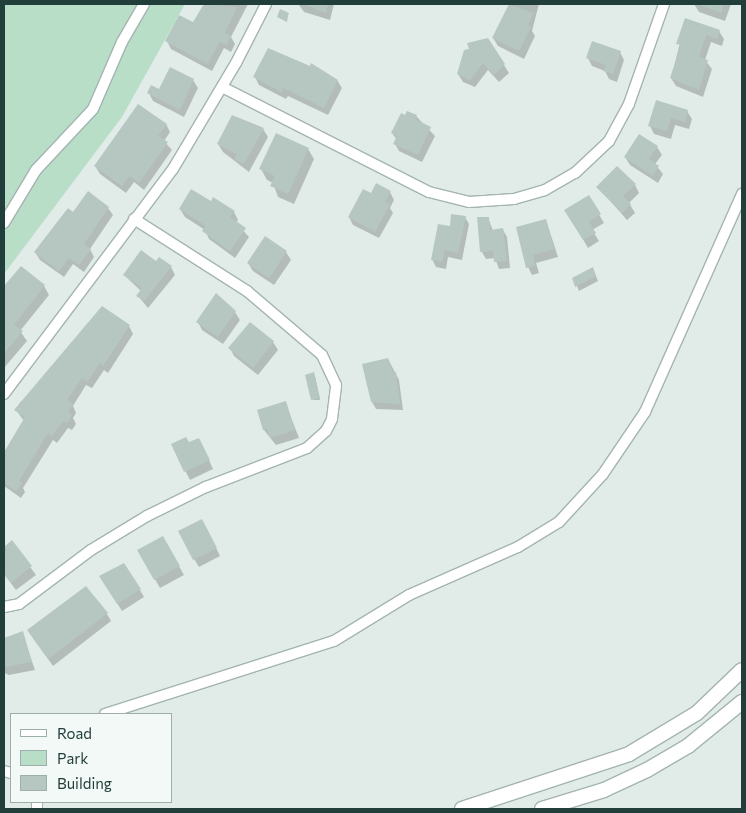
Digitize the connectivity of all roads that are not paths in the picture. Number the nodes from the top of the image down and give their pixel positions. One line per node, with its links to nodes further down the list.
1 (144, 4): 7 (street)
2 (266, 4): 4 (street)
3 (664, 4): 4 (street)
4 (222, 88): 6 (street)
5 (742, 194): 12 (street)
6 (134, 220): 8 (street); 9 (street)
7 (4, 223)
8 (4, 394)
9 (4, 607)
10 (742, 670): 13 (street)
11 (742, 702): 14 (street)
12 (108, 713)
13 (462, 809)
14 (542, 809)

